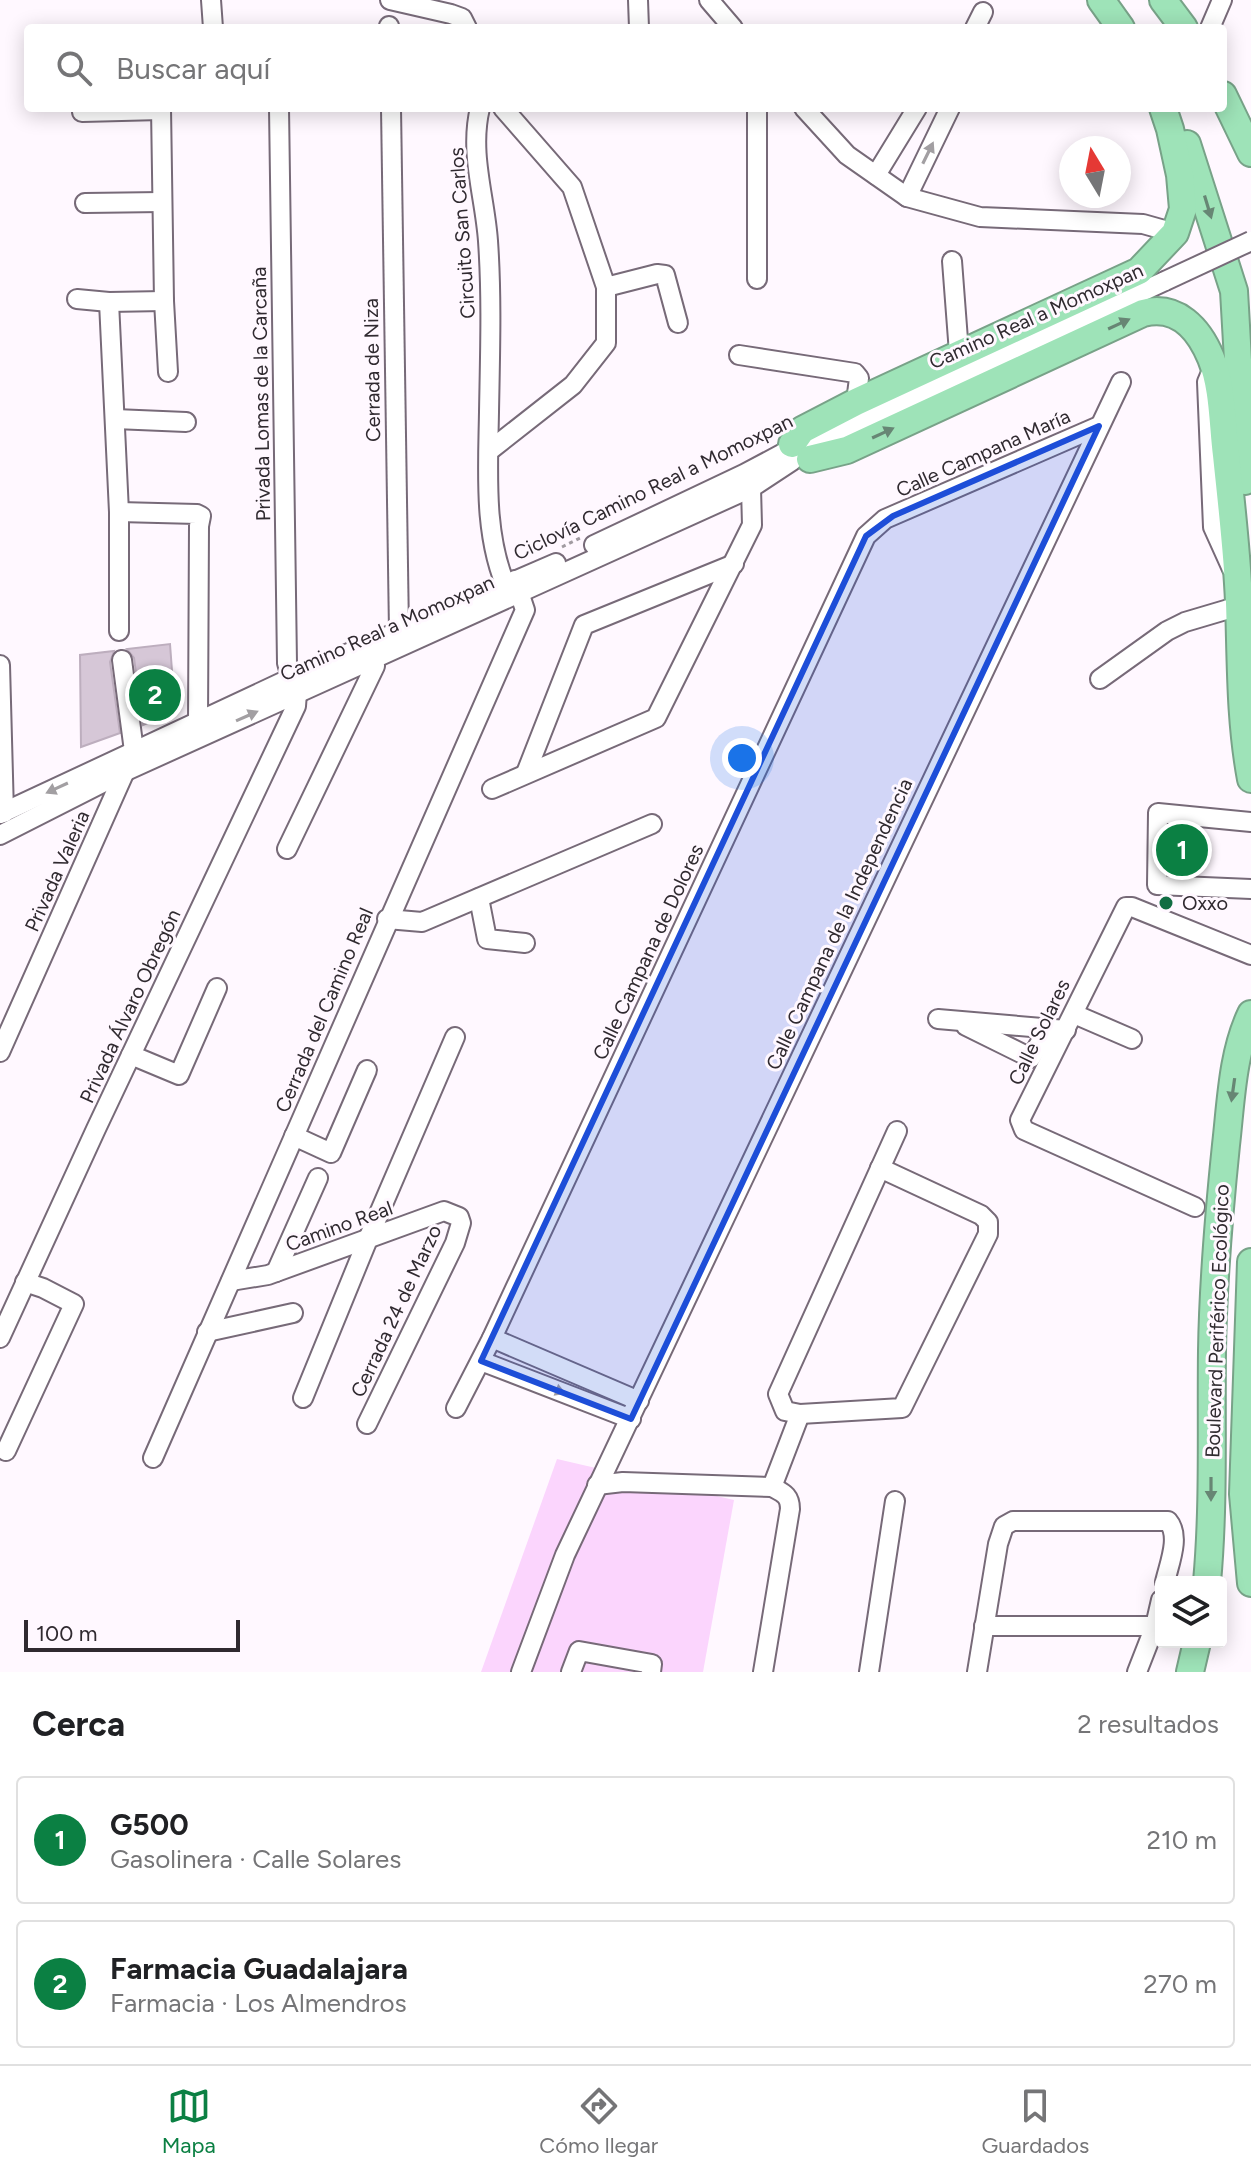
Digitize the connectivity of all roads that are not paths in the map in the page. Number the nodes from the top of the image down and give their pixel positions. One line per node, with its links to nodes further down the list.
1 (211, 0): 8 (street)
2 (390, 0): 9 (street)
3 (638, 0): 10 (street)
4 (709, 0): 11 (street)
5 (1101, 0): 12 (highway)
6 (1163, 0): 13 (highway)
7 (1222, 0): 14 (street)
8 (213, 24)
9 (465, 24)
10 (639, 24)
11 (730, 24)
12 (1118, 24)
13 (1181, 24)
14 (1212, 24)
15 (1227, 83): 28 (highway)
16 (1227, 103): 29 (highway)
17 (161, 112): 32 (street)
18 (279, 112): 66 (street, Privada Lomas de la Carcaña)
19 (391, 112): 61 (street, Cerrada de Niza)
20 (479, 112): 51 (street, Circuito San Carlos)
21 (506, 112): 38 (street)
22 (757, 112): 37 (street)
23 (808, 112): 30 (street)
24 (915, 112): 30 (street)
25 (948, 112): 31 (street, one-way to 25)
26 (1164, 112): 34 (highway)
27 (1172, 112): 57 (highway, one-way to 57)
28 (1251, 116)
29 (1251, 153)
30 (876, 175): 31 (street)
31 (907, 197): 34 (street)
32 (162, 202): 33 (street); 40 (street)
33 (85, 203)
34 (1175, 233): 43 (highway)
35 (1251, 241): 52 (street, Camino Real a Momoxpan, bridge)
36 (952, 261): 43 (street)
37 (757, 279)
38 (606, 287): 42 (street); 51 (street)
39 (77, 299): 41 (street)
40 (164, 301): 41 (street); 45 (street)
41 (109, 302): 48 (street)
42 (678, 323)
43 (959, 353): 47 (highway)
44 (739, 355): 47 (street)
45 (168, 372)
46 (1121, 382): 50 (street, Calle Campana de la Independencia)
47 (857, 395): 52 (highway)
48 (115, 419): 49 (street); 54 (street)
49 (186, 422)
50 (1099, 426): 55 (street, Calle Campana María); 108 (street, Calle Campana de la Independencia)
51 (489, 451): 58 (street, Circuito San Carlos)
52 (796, 454): 53 (street, Camino Real a Momoxpan); 57 (highway, one-way to 57)
53 (747, 481): 56 (street); 58 (street, Camino Real a Momoxpan)
54 (119, 512): 60 (street); 67 (street)
55 (885, 519): 105 (street, Calle Campana de Dolores)
56 (734, 564): 70 (street); 70 (street)
57 (1244, 577): 59 (highway)
58 (513, 588): 61 (street, Camino Real a Momoxpan); 62 (street, Camino Real a Momoxpan); 80 (street, Cerrada del Camino Real)
59 (1239, 606): 65 (street); 71 (highway)
60 (119, 631)
61 (399, 631): 66 (street, Camino Real a Momoxpan)
62 (374, 658): 66 (street, Camino Real a Momoxpan); 77 (street)
63 (122, 660): 68 (street)
64 (0, 665): 73 (street)
65 (1100, 679)
66 (294, 686): 67 (street, Camino Real a Momoxpan); 69 (street, Camino Real a Momoxpan, one-way to 66); 89 (street, Privada Álvaro Obregón)
67 (198, 722): 68 (street, Camino Real a Momoxpan)
68 (134, 751): 69 (street, Privada Valeria); 73 (street, Camino Real a Momoxpan, one-way to 73)
69 (126, 771): 76 (street, Camino Real a Momoxpan); 88 (street, Privada Valeria)
70 (526, 773): 72 (street)
71 (1251, 779)
72 (492, 789)
73 (2, 814)
74 (1251, 822): 78 (street)
75 (652, 824): 79 (street)
76 (0, 835)
77 (287, 849)
78 (1251, 889)
79 (479, 898): 80 (street); 81 (street)
80 (387, 919): 92 (street, Cerrada del Camino Real)
81 (525, 943)
82 (1251, 955): 85 (street, Calle Solares)
83 (217, 988): 89 (street)
84 (1251, 1014): 119 (highway, Boulevard Periférico Ecológico, one-way to 119)
85 (1063, 1024): 85 (street); 87 (street); 95 (street, Calle Solares)
86 (455, 1037): 97 (street)
87 (1132, 1039)
88 (0, 1052)
89 (131, 1055): 101 (street, Privada Álvaro Obregón)
90 (367, 1070): 92 (street)
91 (897, 1131): 93 (street)
92 (294, 1136): 100 (street, Cerrada del Camino Real)
93 (880, 1168): 110 (street); 110 (street)
94 (318, 1178): 99 (street)
95 (1195, 1207)
96 (459, 1217): 97 (street, Camino Real); 112 (street, Cerrada 24 de Marzo)
97 (368, 1239): 99 (street, Camino Real); 107 (street)
98 (1251, 1262): 120 (highway, Boulevard Periférico Ecológico)
99 (276, 1272): 100 (street, Camino Real)
100 (231, 1281): 103 (street, Cerrada del Camino Real)
101 (25, 1282): 104 (street, Privada Álvaro Obregón); 113 (street)
102 (293, 1313): 103 (street)
103 (207, 1332): 114 (street, Cerrada del Camino Real)
104 (0, 1338)
105 (492, 1338): 106 (street, Calle Campana de Dolores); 108 (street)
106 (481, 1361): 109 (street, Calle Campana de Dolores); 111 (street, one-way to 111)
107 (303, 1398)
108 (639, 1401): 111 (street, Calle Campana de la Independencia)
109 (456, 1408)
110 (800, 1414): 116 (street)
111 (631, 1419): 115 (street, Calle Campana de la Independencia)
112 (367, 1424)
113 (6, 1451)
114 (153, 1458)
115 (597, 1485): 116 (street); 124 (street, Calle Campana de la Independencia)
116 (772, 1487): 127 (street)
117 (895, 1501): 128 (street)
118 (1166, 1576): 121 (street)
119 (1207, 1576)
120 (1251, 1583)
121 (984, 1626): 122 (street); 129 (street)
122 (1155, 1626): 130 (street)
123 (1196, 1648): 131 (highway)
124 (521, 1672)
125 (571, 1672): 126 (street)
126 (651, 1672)
127 (763, 1672)
128 (869, 1672)
129 (977, 1672)
130 (1137, 1672)
131 (1190, 1672)

